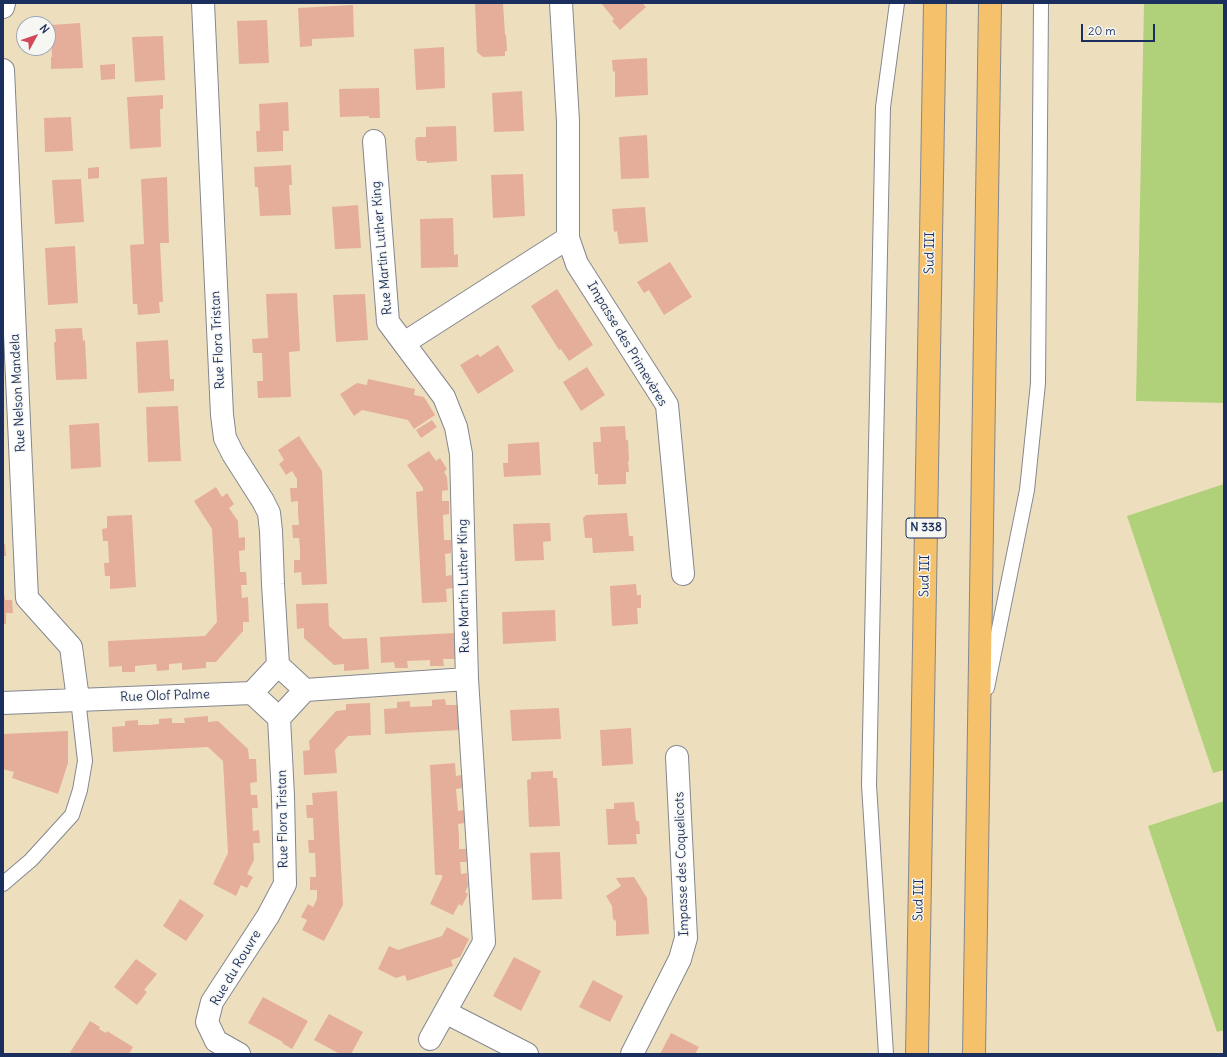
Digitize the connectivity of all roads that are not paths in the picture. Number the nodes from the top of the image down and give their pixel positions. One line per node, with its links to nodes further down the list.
1 (4, 3): 8 (street)
2 (203, 3): 14 (street, Rue Flora Tristan)
3 (561, 3): 11 (street, Impasse des Primevères)
4 (897, 3): 30 (lane)
5 (935, 3): 31 (highway, Sud III / N 338)
6 (990, 3): 21 (highway)
7 (1041, 3): 21 (lane)
8 (3, 7)
9 (3, 70): 18 (street, Rue Nelson Mandela)
10 (374, 141): 12 (street, Rue Martin Luther King)
11 (568, 238): 12 (street); 13 (street, Impasse des Primevères)
12 (404, 343): 15 (street, Rue Martin Luther King)
13 (683, 574)
14 (278, 665): 16 (street); 17 (street)
15 (467, 679): 16 (street); 25 (street, Rue Martin Luther King)
16 (305, 690): 20 (street)
17 (252, 693): 18 (street, Rue Olof Palme); 20 (street)
18 (78, 699): 19 (street, Rue Olof Palme); 23 (lane)
19 (3, 703)
20 (279, 718): 24 (street, Rue Flora Tristan)
21 (979, 730): 32 (highway)
22 (677, 757): 29 (street, Impasse des Coquelicots)
23 (3, 884)
24 (268, 916): 27 (street, Rue du Rouvre)
25 (446, 1012): 26 (street, Rue Martin Luther King); 28 (street)
26 (430, 1039)
27 (239, 1054)
28 (527, 1054)
29 (632, 1054)
30 (886, 1054)
31 (917, 1054)
32 (974, 1054)

